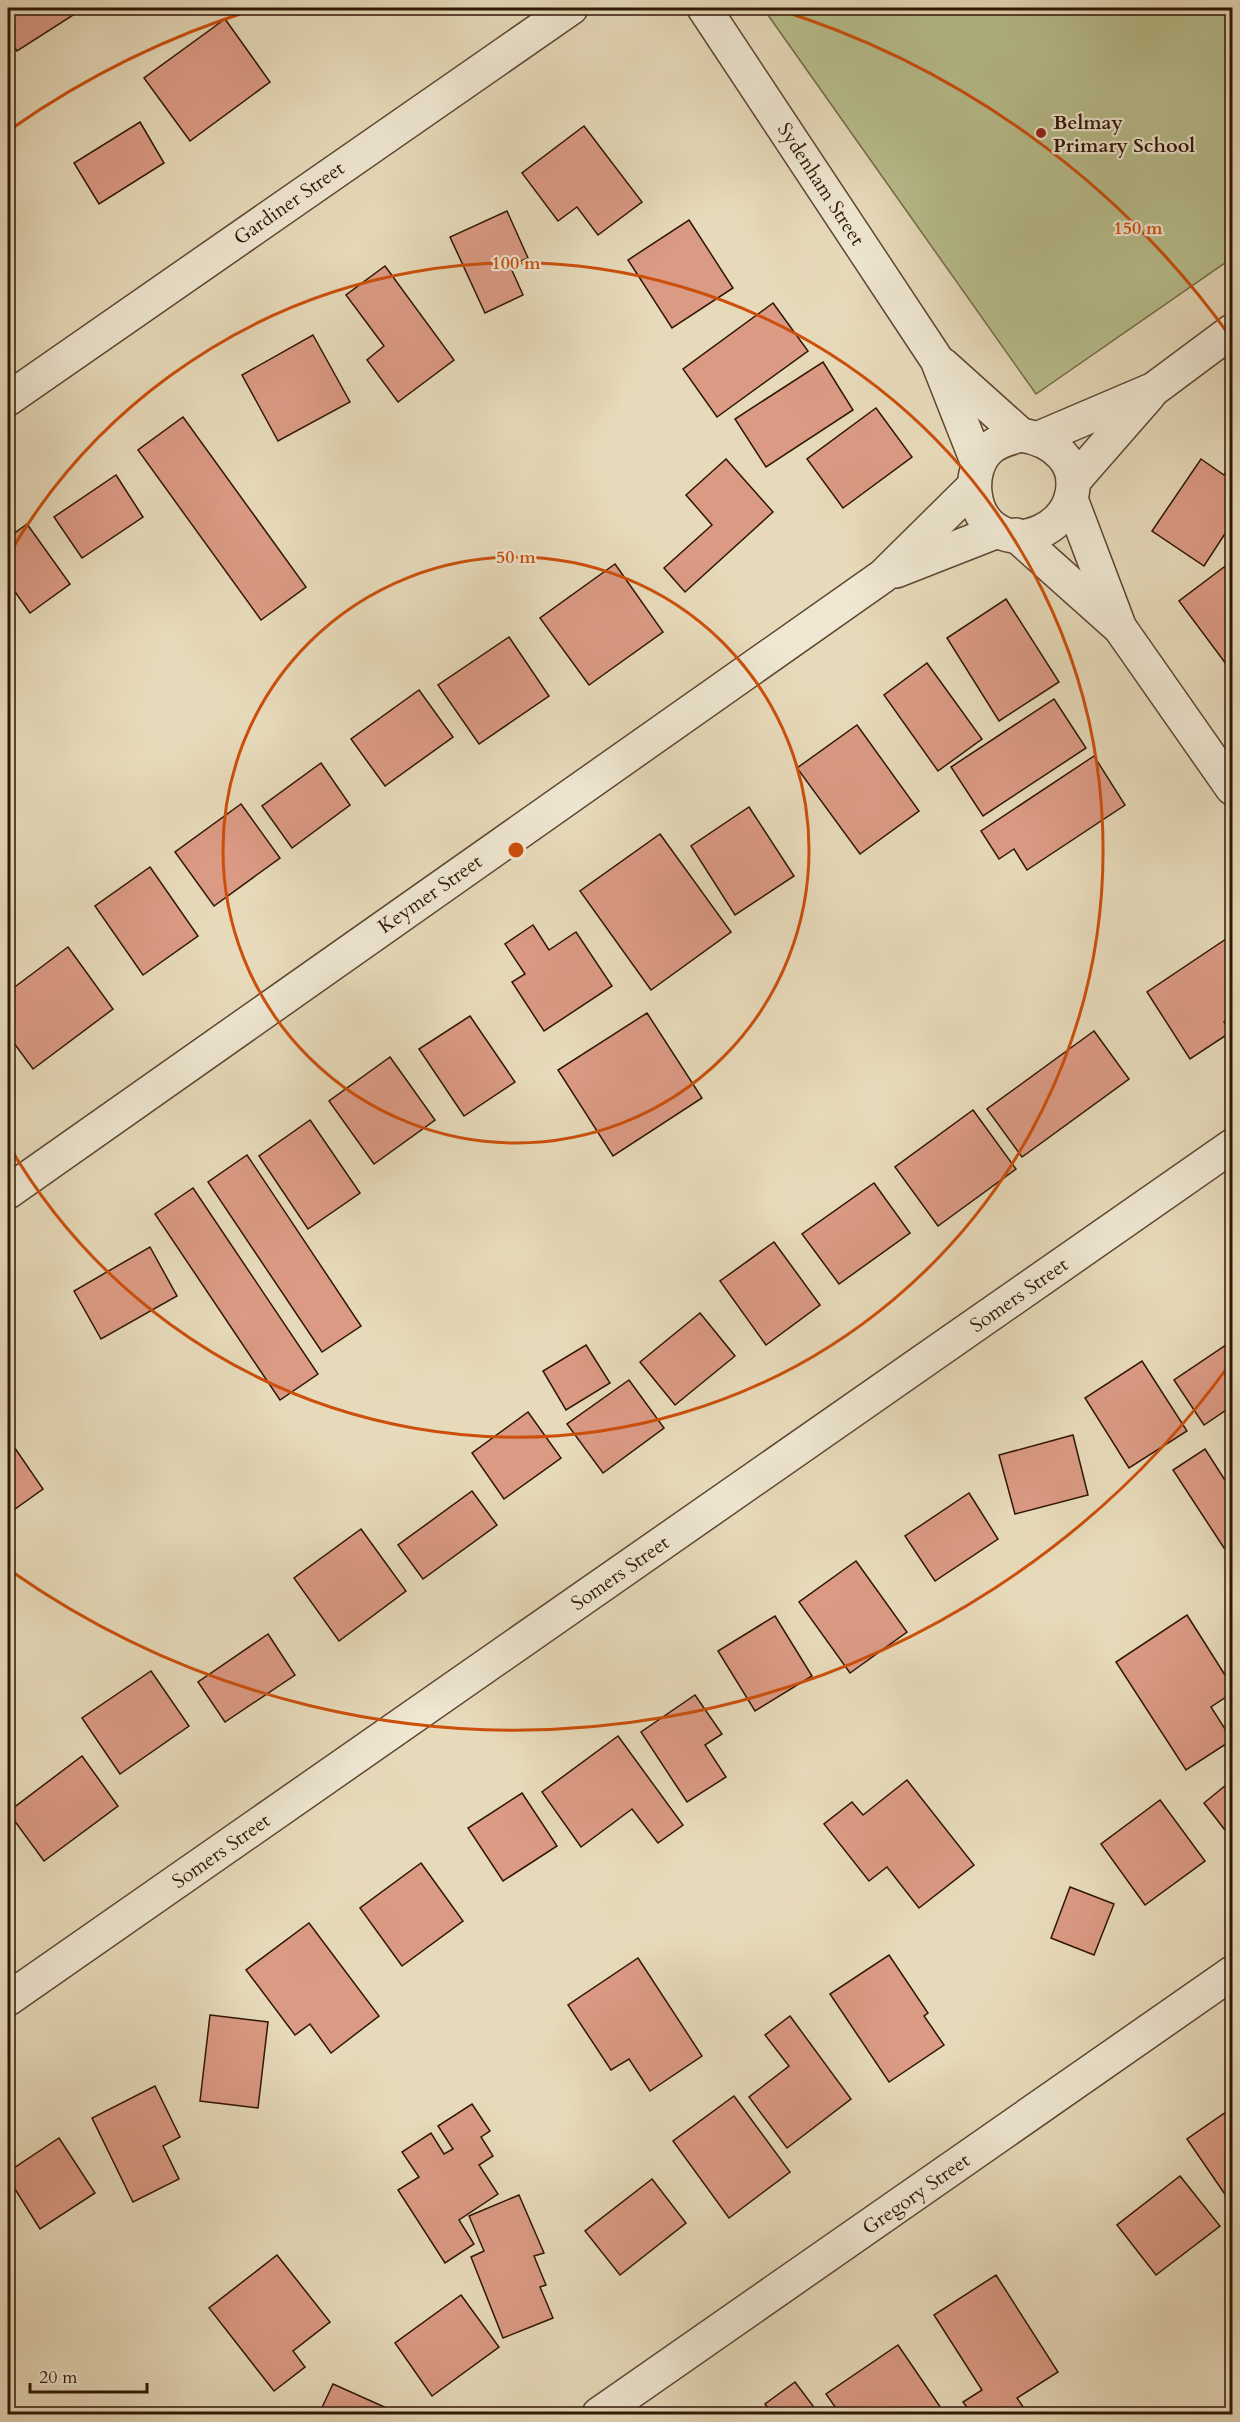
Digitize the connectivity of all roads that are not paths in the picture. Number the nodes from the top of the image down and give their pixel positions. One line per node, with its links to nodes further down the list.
1 (571, 8): 6 (street, Gardiner Street)
2 (704, 8): 4 (street, Sydenham Street)
3 (1233, 331): 5 (street)
4 (938, 360): 7 (street, Sydenham Street); 8 (street, Sydenham Street)
5 (1154, 389): 7 (street); 9 (street)
6 (8, 399)
7 (1030, 437): 8 (street); 9 (street)
8 (976, 476): 10 (street); 11 (street, Keymer Street)
9 (1072, 491): 10 (street); 12 (street)
10 (1007, 533): 11 (street, Keymer Street); 12 (street)
11 (883, 576): 15 (street, Keymer Street)
12 (1120, 628): 13 (street)
13 (1233, 788)
14 (1233, 1146): 17 (street, Somers Street)
15 (8, 1192)
16 (1233, 1973): 18 (street, Gregory Street)
17 (8, 1999)
18 (599, 2415)

